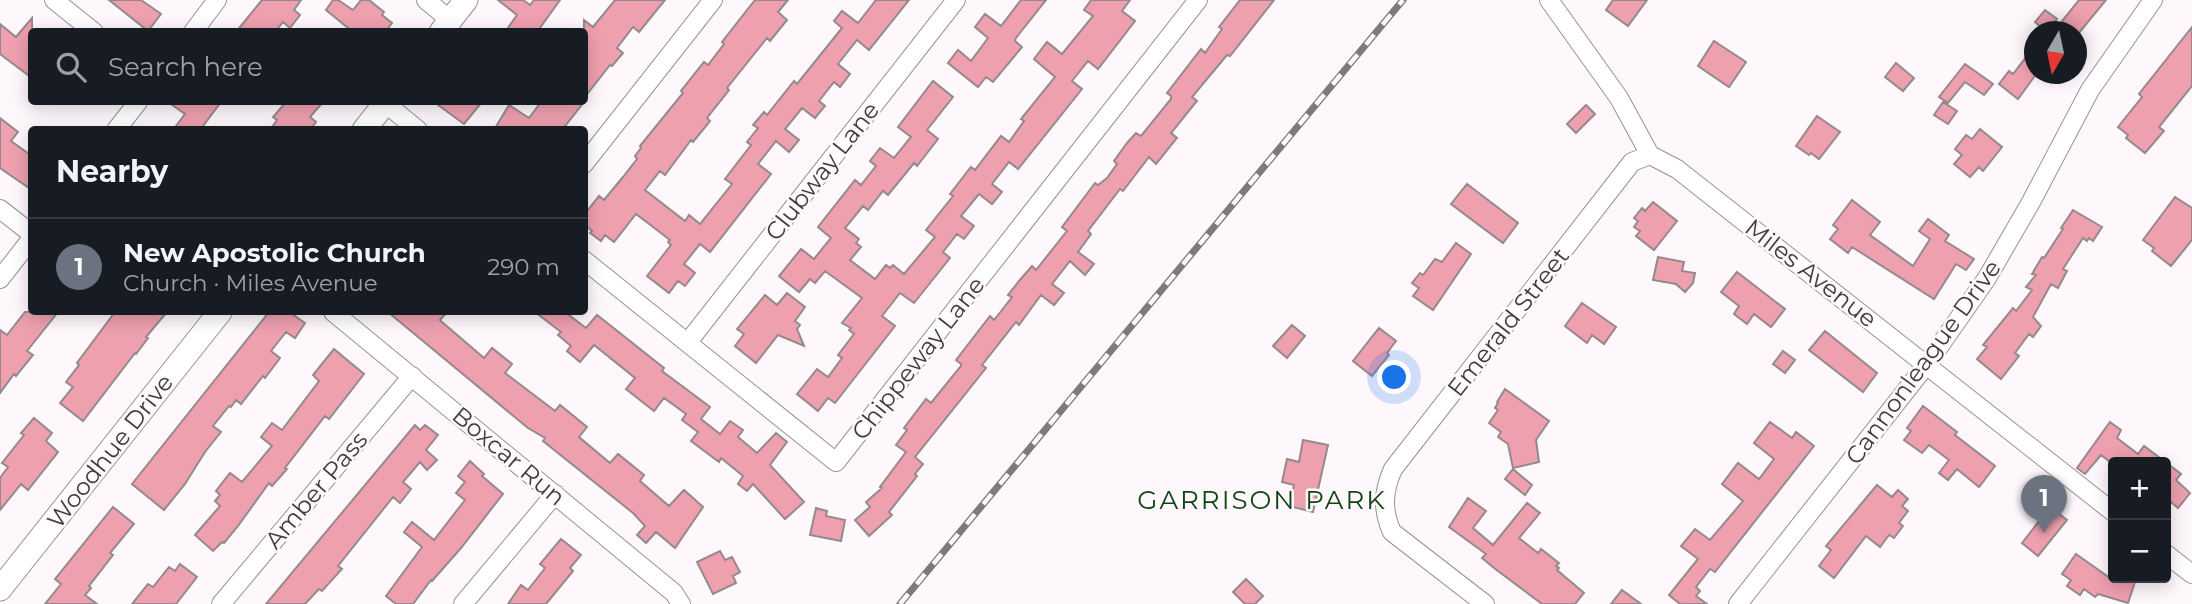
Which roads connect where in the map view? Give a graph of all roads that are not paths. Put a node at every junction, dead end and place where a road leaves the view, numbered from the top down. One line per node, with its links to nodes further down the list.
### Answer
1 (54, 0): 11 (street)
2 (218, 0): 12 (street)
3 (426, 0): 10 (street)
4 (466, 0): 10 (street)
5 (713, 0): 20 (street)
6 (956, 0): 28 (street, Clubway Lane)
7 (1198, 0): 28 (street, Chippeway Lane)
8 (1549, 0): 19 (street)
9 (2153, 0): 29 (street, Cannonleague Drive)
10 (446, 26)
11 (89, 28)
12 (196, 28)
13 (136, 105): 16 (street)
14 (384, 105): 17 (street)
15 (389, 105): 18 (street)
16 (119, 126)
17 (367, 126)
18 (413, 126)
19 (1650, 155): 29 (street, Miles Avenue); 39 (street, Emerald Street)
20 (588, 159)
21 (0, 209): 22 (street)
22 (28, 233)
23 (28, 241): 25 (street)
24 (588, 263): 28 (street, Chippeway Lane)
25 (0, 279)
26 (218, 315): 35 (street, Woodhue Drive)
27 (337, 315): 30 (street, Boxcar Run)
28 (688, 342)
29 (1927, 364): 32 (street, Miles Avenue); 40 (street, Cannonleague Drive)
30 (412, 376): 31 (street, Boxcar Run); 36 (street, Amber Pass)
31 (555, 494): 37 (street); 38 (street, Boxcar Run)
32 (2108, 508)
33 (2171, 558): 34 (street)
34 (2192, 574)
35 (0, 589)
36 (221, 604)
37 (463, 604)
38 (681, 604)
39 (1485, 604)
40 (1738, 604)

